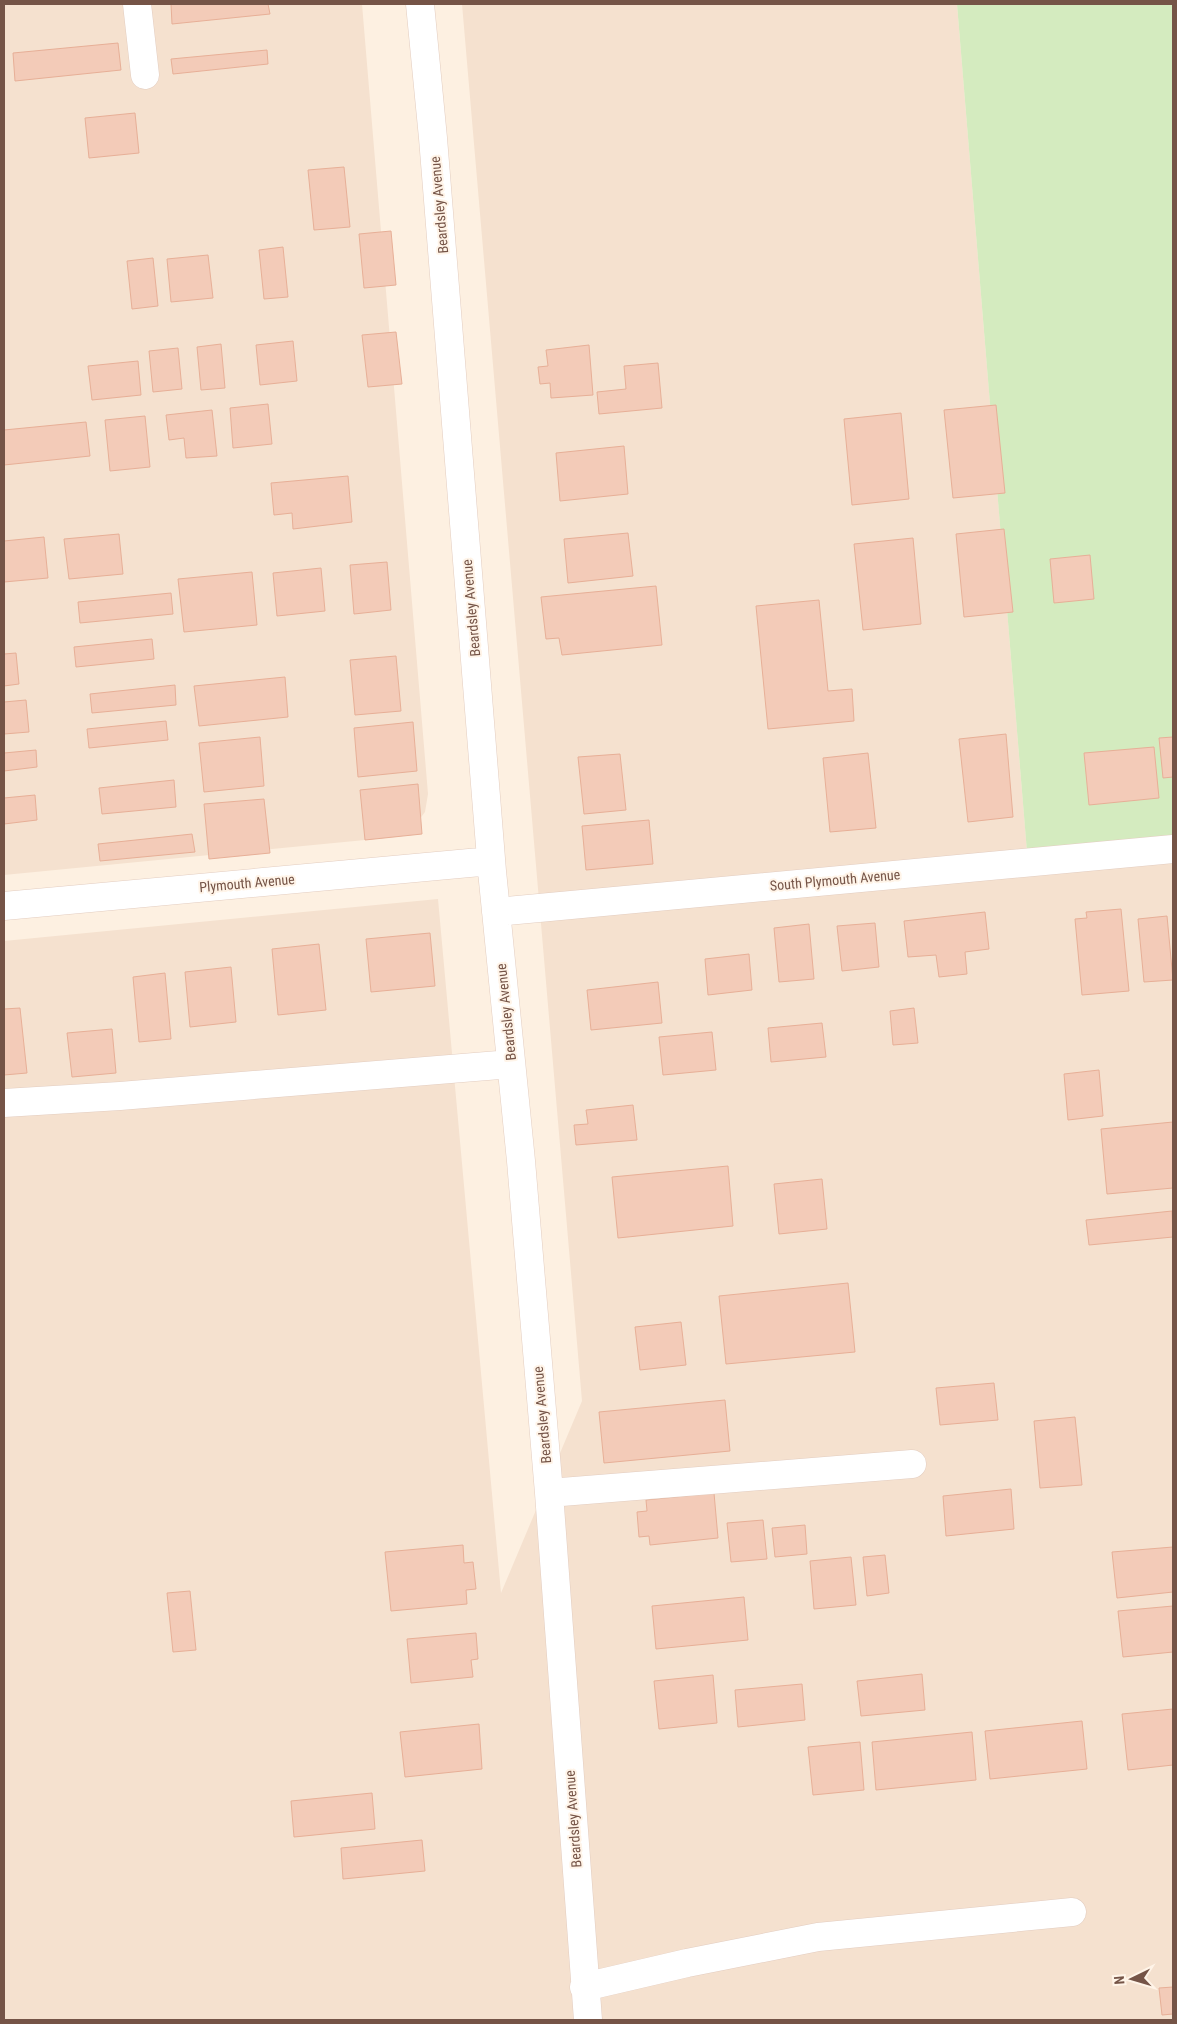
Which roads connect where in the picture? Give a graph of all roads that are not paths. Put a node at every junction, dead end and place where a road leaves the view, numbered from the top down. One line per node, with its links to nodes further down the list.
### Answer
1 (137, 4): 3 (street)
2 (420, 4): 5 (street, Beardsley Avenue)
3 (144, 75)
4 (1173, 849): 7 (street, South Plymouth Avenue)
5 (491, 861): 6 (street, Plymouth Avenue); 7 (street, Beardsley Avenue)
6 (4, 906)
7 (496, 912): 8 (street, Beardsley Avenue)
8 (511, 1064): 9 (street); 11 (street, Beardsley Avenue)
9 (4, 1103)
10 (912, 1464): 11 (street)
11 (549, 1493): 13 (street, Beardsley Avenue)
12 (1072, 1912): 13 (street)
13 (584, 1987): 14 (street, Beardsley Avenue)
14 (588, 2020)

